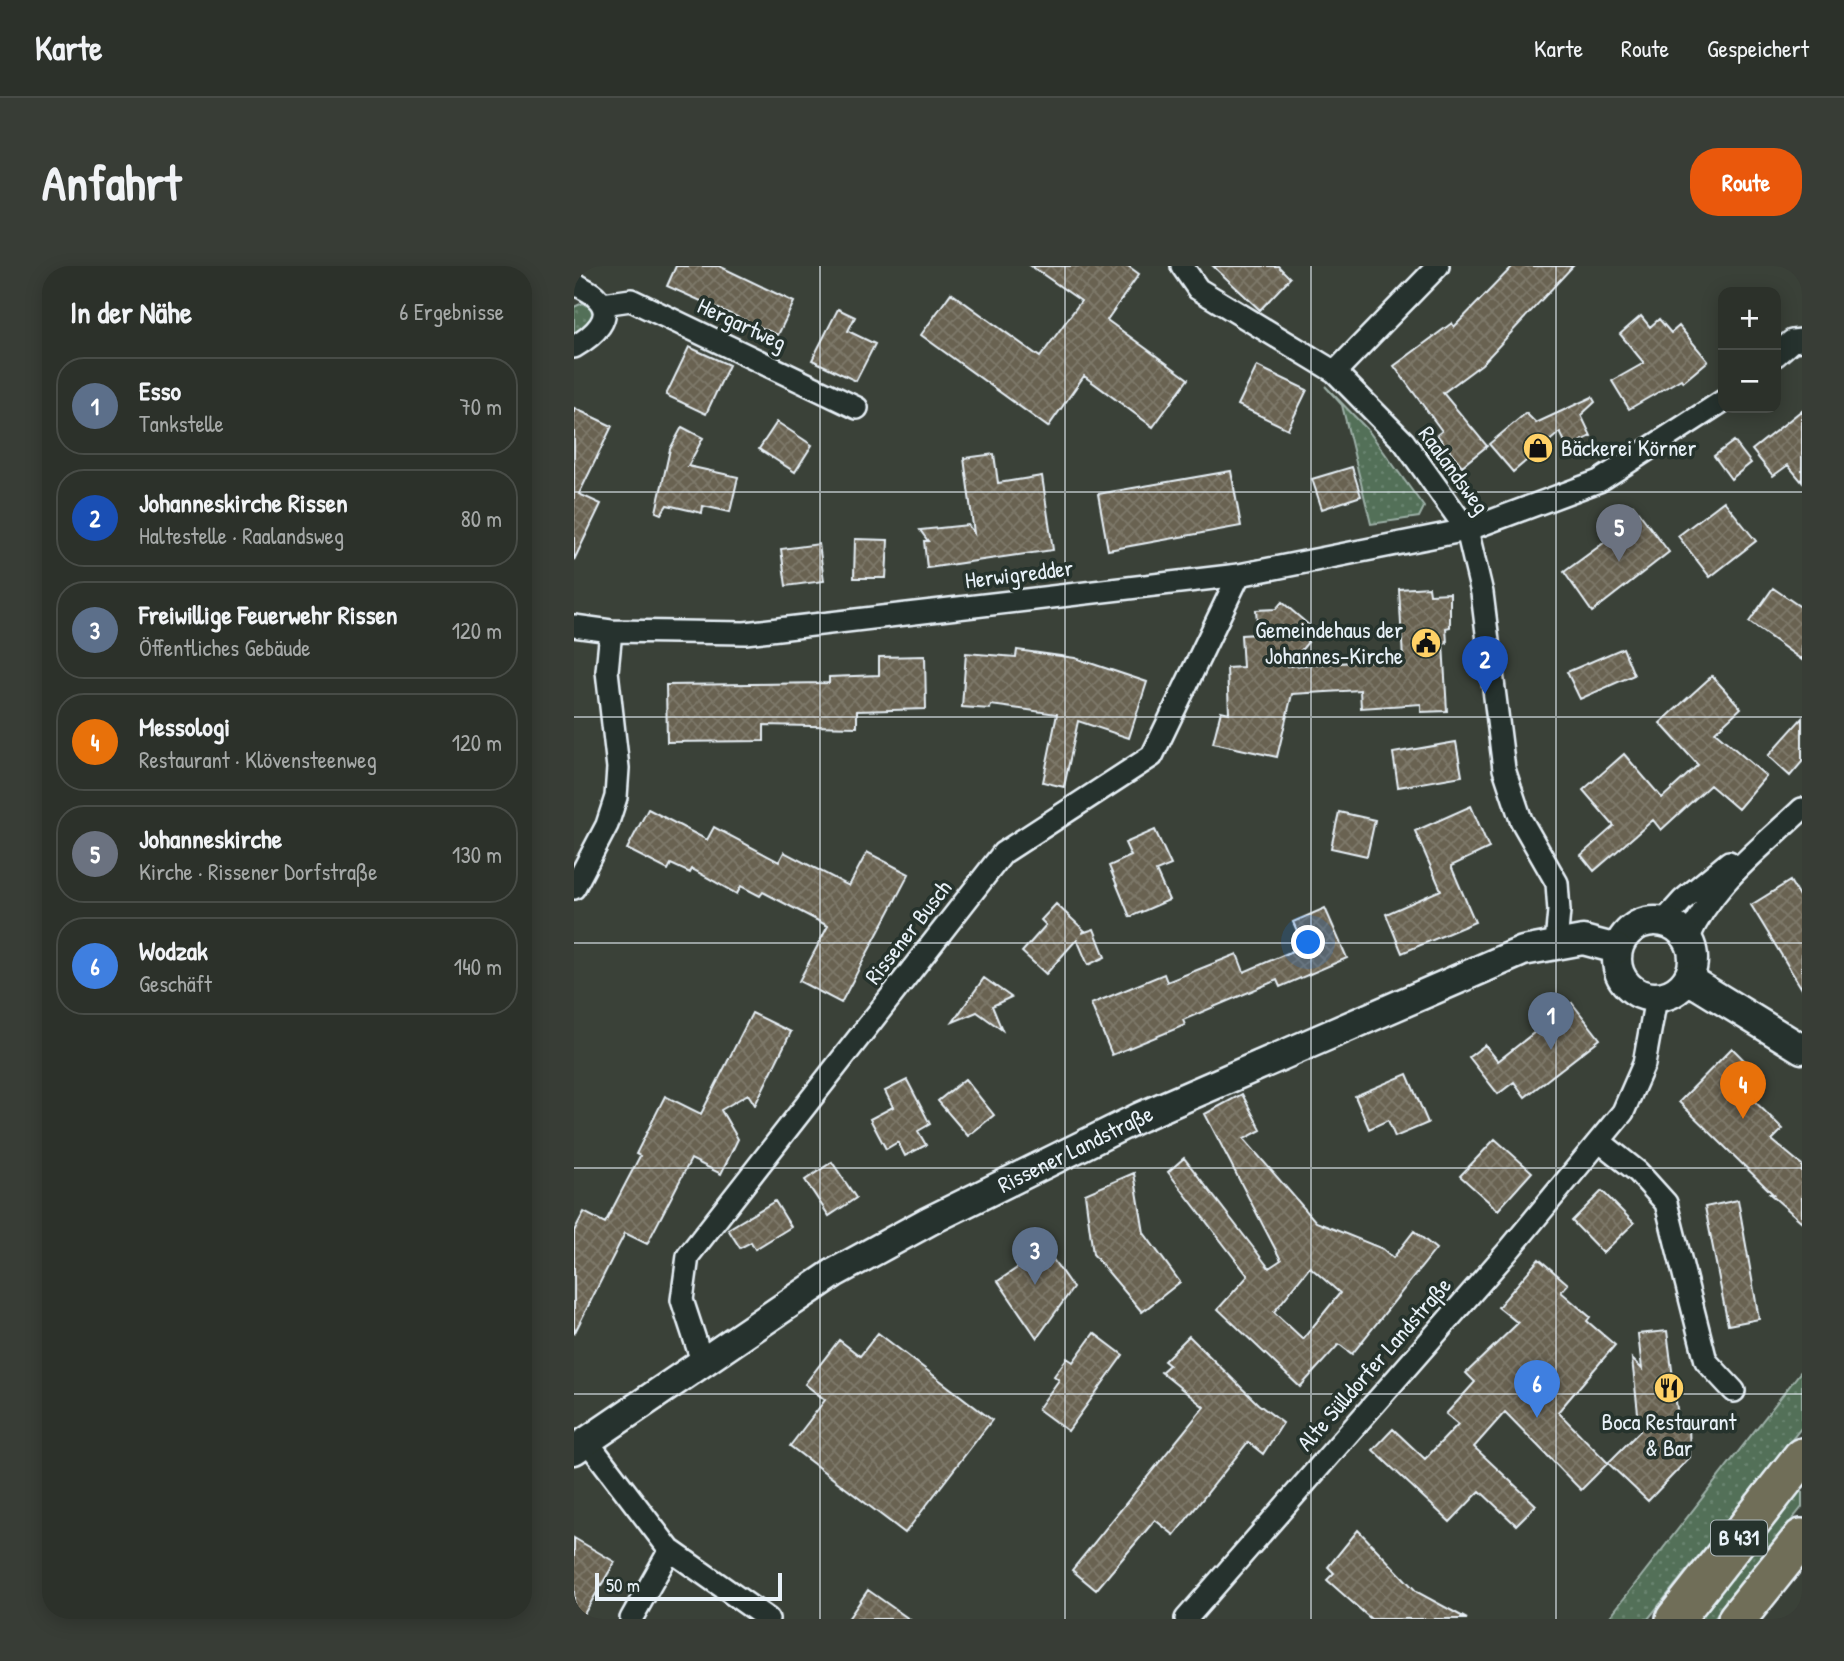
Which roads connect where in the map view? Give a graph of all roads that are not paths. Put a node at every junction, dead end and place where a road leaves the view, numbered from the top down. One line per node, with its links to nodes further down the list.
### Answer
1 (1182, 266): 8 (street, Raalandsweg)
2 (1438, 266): 8 (street)
3 (577, 289): 4 (street)
4 (603, 304): 6 (street); 10 (street, Hergartweg)
5 (1802, 340): 7 (street)
6 (574, 347)
7 (1781, 351)
8 (1335, 372): 11 (street, Raalandsweg)
9 (1718, 404): 11 (street, Herwigredder)
10 (857, 408)
11 (1467, 530): 12 (street, Herwigredder); 20 (street, Raalandsweg)
12 (1239, 575): 14 (street, Herwigredder); 26 (street, Rissener Busch)
13 (574, 626): 14 (street, Herwigredder)
14 (611, 631): 17 (street)
15 (1802, 809): 16 (street)
16 (1767, 839): 18 (street); 19 (street)
17 (574, 888)
18 (1664, 921): 19 (street); 21 (street)
19 (1688, 939): 22 (street)
20 (1556, 943): 21 (street, Rissener Landstraße); 26 (street, Rissener Landstraße)
21 (1617, 949): 23 (street)
22 (1688, 979): 23 (street); 24 (street)
23 (1656, 998): 25 (street, Alte Sülldorfer Landstraße)
24 (1802, 1049)
25 (1599, 1141): 27 (street); 34 (street, Alte Sülldorfer Landstraße)
26 (702, 1361): 28 (street, Rissener Landstraße)
27 (1734, 1391)
28 (580, 1446): 31 (street)
29 (1802, 1457): 35 (highway, B 431)
30 (1802, 1538): 36 (highway, B 431)
31 (670, 1550): 32 (street); 33 (street)
32 (631, 1619)
33 (768, 1619)
34 (1186, 1619)
35 (1675, 1619)
36 (1737, 1619)

